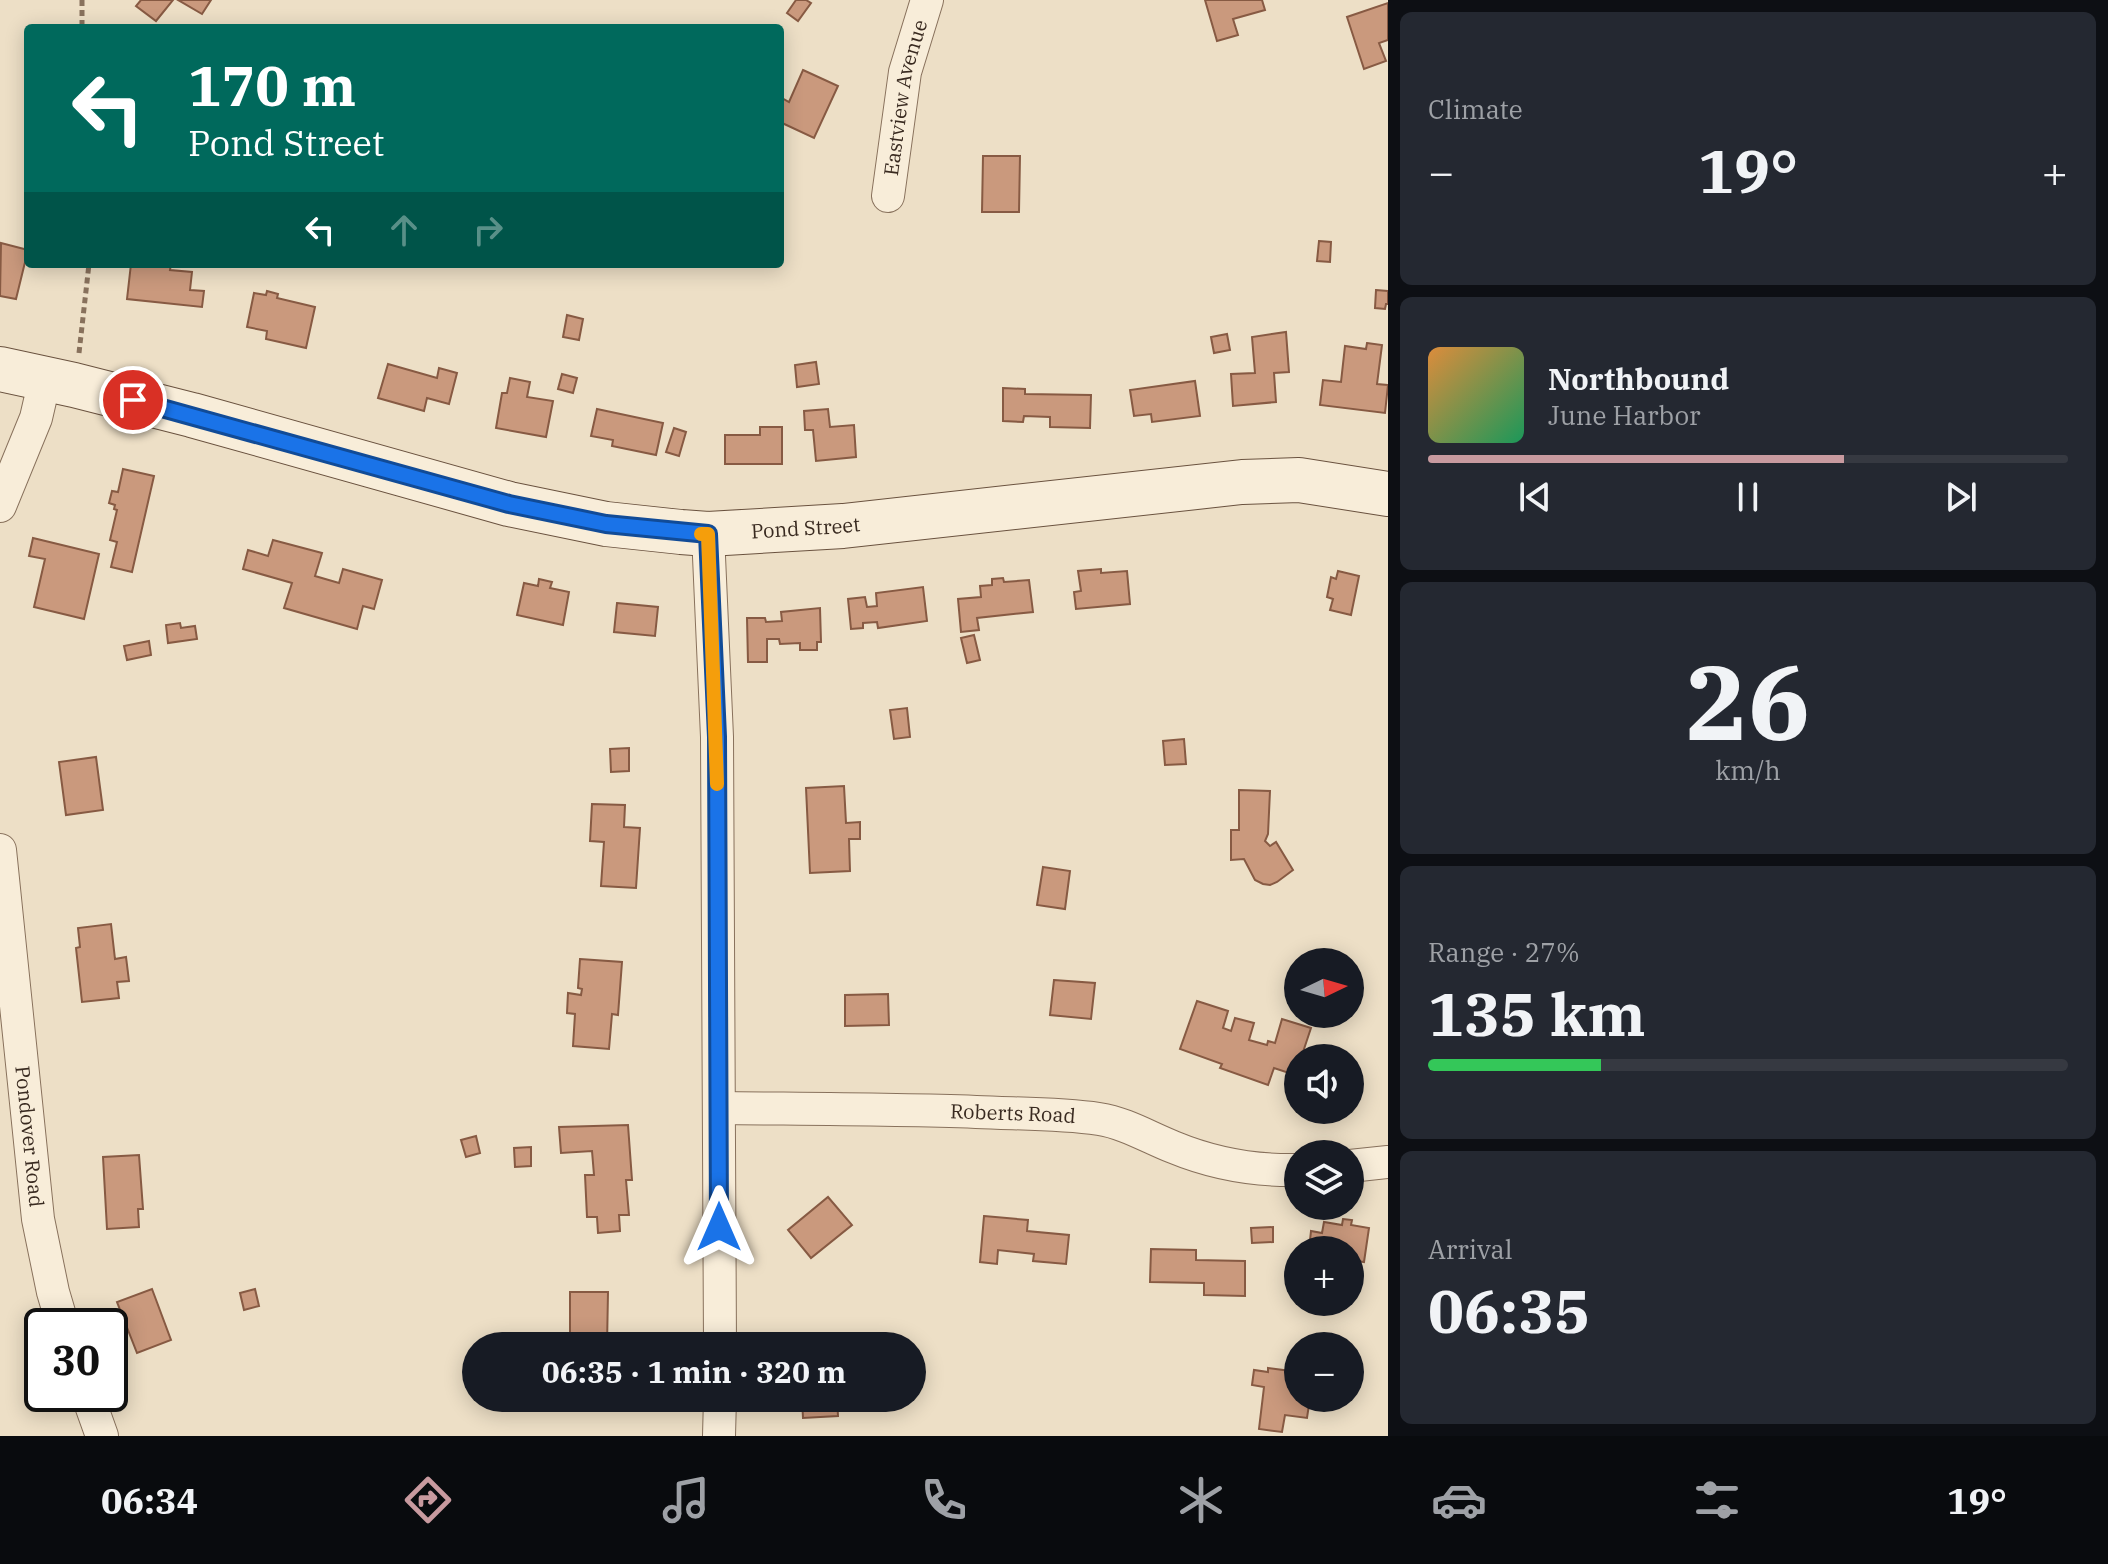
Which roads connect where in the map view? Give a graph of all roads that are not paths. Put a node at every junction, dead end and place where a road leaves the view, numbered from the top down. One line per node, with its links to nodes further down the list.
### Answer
1 (927, 0): 2 (street, Eastview Avenue)
2 (888, 196)
3 (0, 369): 4 (street, Pond Street)
4 (60, 382): 6 (street); 7 (street, Pond Street)
5 (1388, 494): 7 (street, Pond Street)
6 (0, 506)
7 (708, 534): 9 (street)
8 (0, 850): 13 (street, Pondover Road)
9 (719, 1108): 12 (street, Roberts Road); 14 (street)
10 (1388, 1162): 11 (street)
11 (1364, 1165)
12 (1284, 1170)
13 (58, 1308)
14 (720, 1332)
15 (93, 1412): 17 (street)
16 (720, 1412): 18 (street)
17 (102, 1436)
18 (719, 1436)

